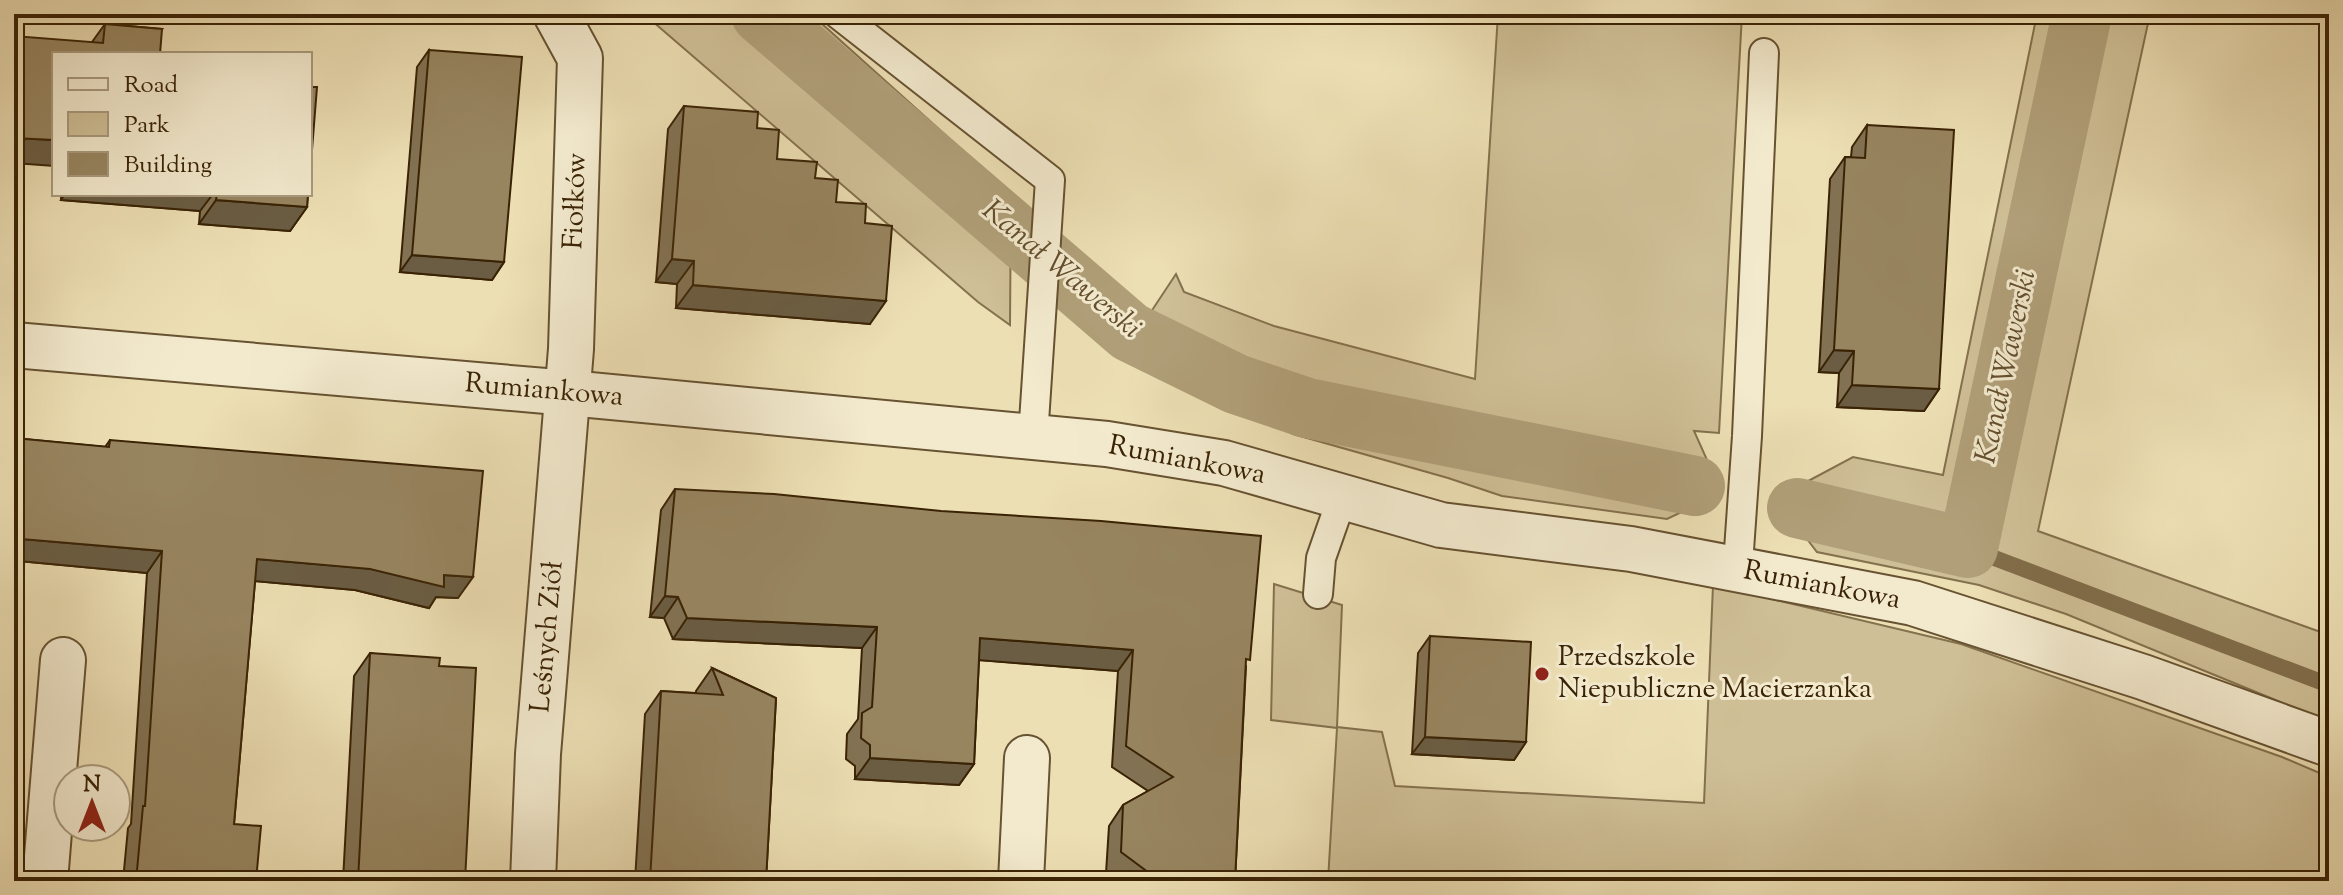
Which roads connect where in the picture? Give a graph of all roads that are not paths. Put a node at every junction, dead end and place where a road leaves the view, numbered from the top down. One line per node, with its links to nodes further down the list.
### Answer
1 (556, 14): 5 (street, Fiołków)
2 (838, 14): 6 (lane)
3 (1764, 53): 8 (lane)
4 (14, 345): 5 (street, Rumiankowa)
5 (569, 393): 6 (street, Rumiankowa); 14 (street, Leśnych Ziół)
6 (1033, 437): 7 (street, Rumiankowa)
7 (1342, 498): 8 (street, Rumiankowa); 9 (lane)
8 (1740, 570): 11 (street, Rumiankowa)
9 (1318, 594)
10 (63, 660): 13 (street)
11 (2329, 744)
12 (1027, 758): 15 (street)
13 (45, 881)
14 (533, 881)
15 (1021, 881)

